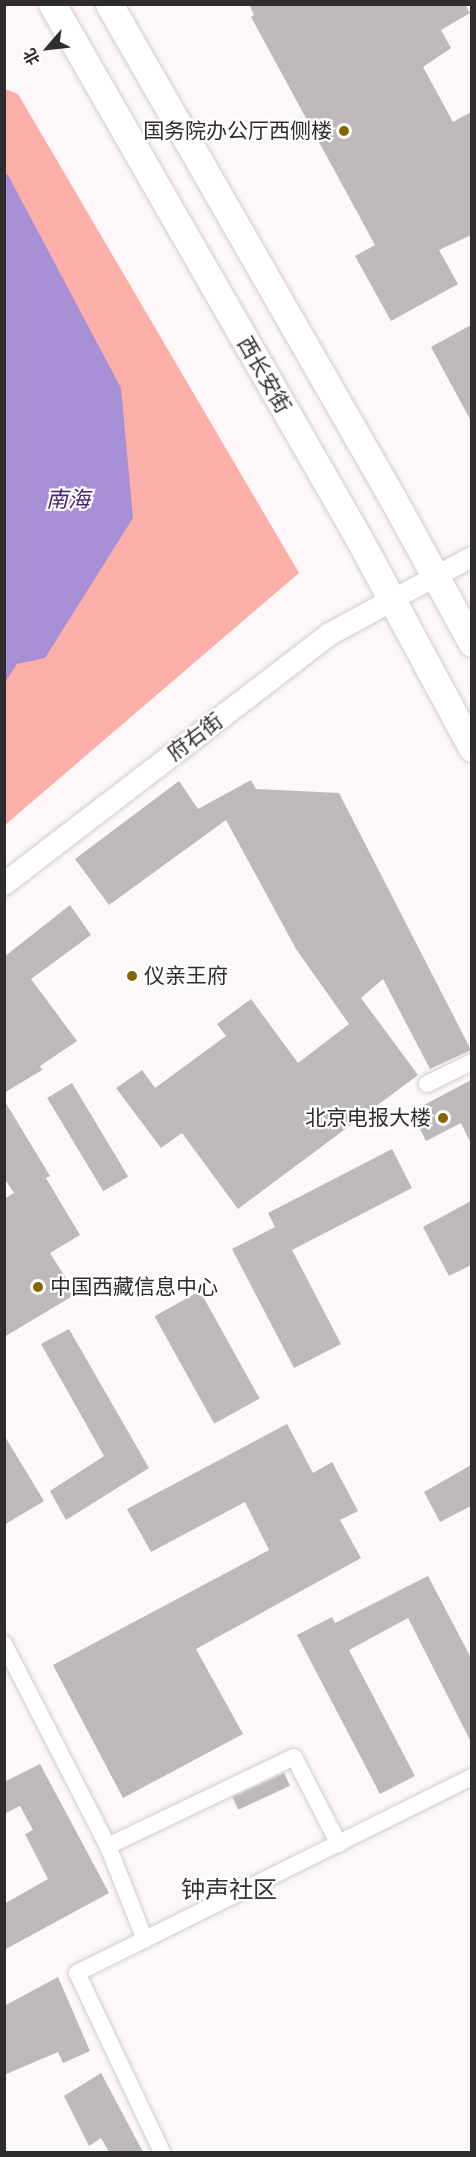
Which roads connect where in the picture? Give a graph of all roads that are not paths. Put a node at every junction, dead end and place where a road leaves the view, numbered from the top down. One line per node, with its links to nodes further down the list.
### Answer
1 (52, 4): 5 (highway, 西长安街)
2 (109, 4): 4 (highway)
3 (471, 557): 4 (street)
4 (435, 576): 5 (street); 6 (highway)
5 (392, 600): 7 (highway, 西长安街); 8 (main road, 府右街)
6 (471, 643)
7 (471, 748)
8 (4, 884)
9 (471, 1062): 10 (street)
10 (427, 1084)
11 (4, 1644): 14 (street)
12 (471, 1777): 13 (street)
13 (339, 1844): 14 (street); 15 (street)
14 (108, 1846): 15 (street)
15 (144, 1940): 16 (street)
16 (162, 2152)

